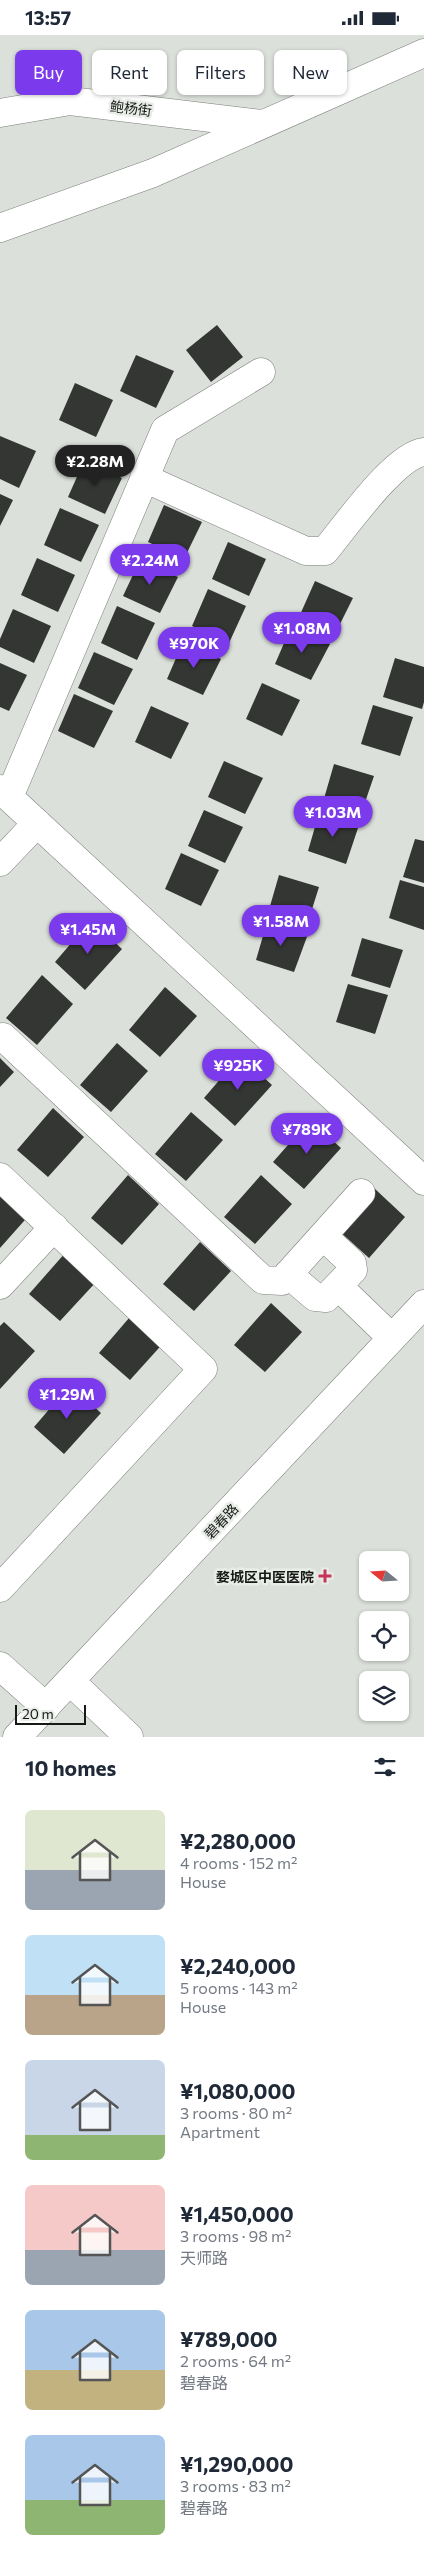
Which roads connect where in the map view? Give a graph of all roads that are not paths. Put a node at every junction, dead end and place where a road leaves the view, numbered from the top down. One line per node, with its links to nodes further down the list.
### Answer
1 (424, 53): 3 (street)
2 (0, 113): 3 (street, 鲍杨街)
3 (263, 124): 4 (street)
4 (0, 228)
5 (261, 372): 7 (street)
6 (424, 452): 7 (street)
7 (144, 478): 8 (street)
8 (5, 793): 9 (street)
9 (37, 823): 10 (street); 13 (street)
10 (0, 862)
11 (3, 1037): 17 (street)
12 (0, 1177): 15 (street)
13 (424, 1181)
14 (361, 1193): 16 (street)
15 (54, 1227): 18 (street); 22 (street)
16 (323, 1235): 17 (street); 19 (street)
17 (288, 1274): 19 (street)
18 (0, 1285)
19 (338, 1286): 21 (street)
20 (424, 1304): 21 (street, 碧春路)
21 (392, 1338): 24 (street, 碧春路)
22 (0, 1588)
23 (0, 1666): 25 (street)
24 (70, 1681): 25 (street, 碧春路); 27 (street)
25 (46, 1707): 26 (street, 碧春路)
26 (17, 1737)
27 (129, 1737)

